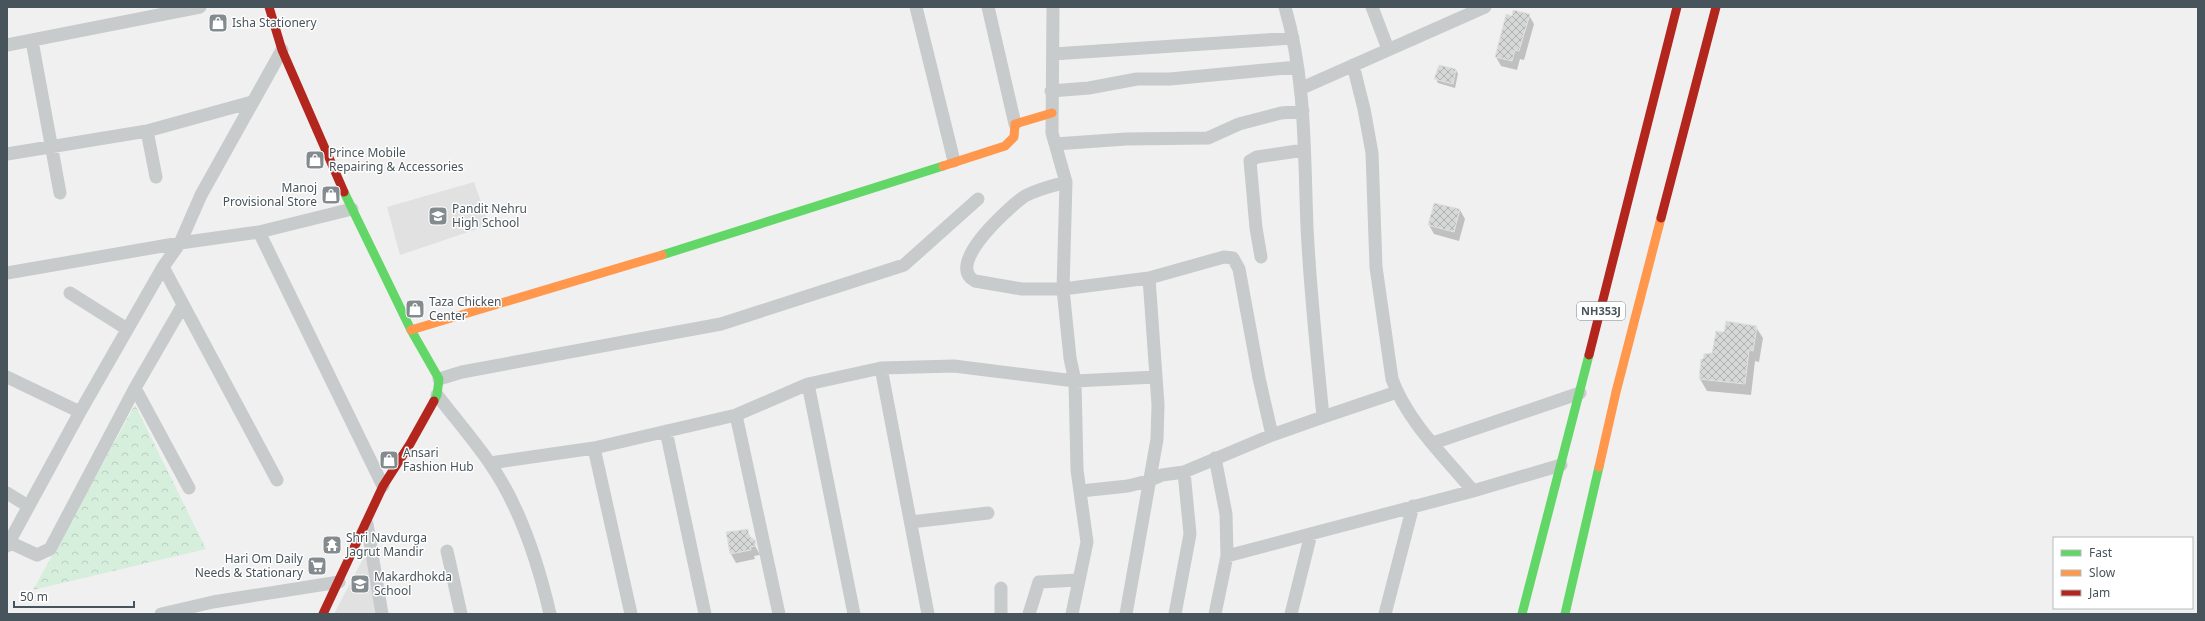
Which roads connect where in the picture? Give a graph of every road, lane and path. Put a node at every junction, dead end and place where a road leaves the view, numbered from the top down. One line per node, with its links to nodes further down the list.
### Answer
1 (200, 7): 11 (street)
2 (269, 7): 15 (main road)
3 (916, 7): 31 (street)
4 (988, 7): 25 (street)
5 (1053, 7): 17 (street)
6 (1372, 7): 16 (street)
7 (1485, 7): 16 (street)
8 (1677, 7): 56 (main road, NH353J)
9 (1716, 7): 107 (main road, NH353J)
10 (1288, 8): 12 (street)
11 (164, 11): 13 (street)
12 (1293, 38): 17 (street); 19 (street)
13 (32, 41): 14 (street); 28 (street)
14 (7, 45)
15 (282, 50): 22 (street); 36 (main road)
16 (1388, 50): 18 (street)
17 (1052, 54): 21 (street)
18 (1353, 65): 20 (street); 55 (street)
19 (1297, 67): 20 (street); 21 (street)
20 (1302, 88): 23 (street)
21 (1052, 91): 24 (street)
22 (252, 102): 26 (street); 38 (street)
23 (1303, 111): 27 (street); 29 (street)
24 (1052, 113): 25 (main road); 27 (street)
25 (1015, 124): 31 (main road)
26 (147, 131): 28 (street); 32 (street)
27 (1055, 144): 33 (street)
28 (52, 148): 30 (street); 34 (street)
29 (1304, 150): 39 (street); 60 (street)
30 (7, 154)
31 (954, 162): 47 (main road)
32 (156, 177)
33 (1066, 182): 43 (street); 43 (street)
34 (60, 193)
35 (978, 199): 51 (street)
36 (352, 209): 37 (street); 47 (main road)
37 (259, 232): 38 (street); 71 (street)
38 (180, 243): 40 (street); 41 (street)
39 (1261, 257)
40 (163, 267): 45 (street); 46 (street)
41 (7, 273)
42 (1149, 278): 43 (street); 50 (street); 62 (street)
43 (1063, 289): 52 (street)
44 (70, 293): 46 (street)
45 (183, 305): 54 (street); 69 (street)
46 (127, 329): 58 (street)
47 (411, 330): 51 (main road)
48 (882, 368): 52 (street); 53 (street); 79 (street)
49 (7, 376): 58 (street)
50 (1156, 377): 52 (street); 70 (street)
51 (439, 379): 57 (main road)
52 (1075, 381): 73 (street)
53 (808, 384): 59 (street); 96 (street)
54 (135, 388): 72 (street); 82 (street)
55 (1396, 392): 60 (street); 63 (street)
56 (1580, 393): 63 (street); 67 (main road, NH353J)
57 (437, 395): 66 (street); 71 (main road)
58 (80, 412): 76 (street)
59 (736, 415): 61 (street); 95 (street)
60 (1323, 417): 62 (street)
61 (666, 431): 64 (street); 94 (street)
62 (1272, 435): 65 (street)
63 (1433, 442): 74 (street)
64 (594, 448): 66 (street); 93 (street)
65 (1215, 458): 68 (street); 84 (street)
66 (490, 463): 92 (street)
67 (1561, 465): 74 (street); 106 (main road, NH353J)
68 (1184, 472): 70 (street); 102 (street)
69 (277, 480)
70 (1148, 481): 73 (street); 101 (street)
71 (384, 486): 80 (main road)
72 (189, 488)
73 (1080, 491): 85 (street)
74 (1473, 491): 77 (street)
75 (7, 493): 76 (street)
76 (28, 506): 82 (street)
77 (1413, 506): 81 (street); 105 (street)
78 (988, 513): 79 (street)
79 (911, 522): 97 (street)
80 (367, 524): 86 (main road); 90 (street)
81 (1311, 534): 84 (street); 104 (street)
82 (8, 544)
83 (447, 551): 91 (street)
84 (1227, 556): 103 (street)
85 (1079, 580): 99 (street); 100 (street)
86 (339, 582): 88 (street); 89 (main road)
87 (1001, 588): 98 (street)
88 (161, 614)
89 (323, 614)
90 (382, 614)
91 (461, 614)
92 (550, 614)
93 (631, 614)
94 (705, 614)
95 (780, 614)
96 (854, 614)
97 (928, 614)
98 (1001, 614)
99 (1029, 614)
100 (1072, 614)
101 (1126, 614)
102 (1175, 614)
103 (1214, 614)
104 (1291, 614)
105 (1385, 614)
106 (1522, 614)
107 (1565, 614)

